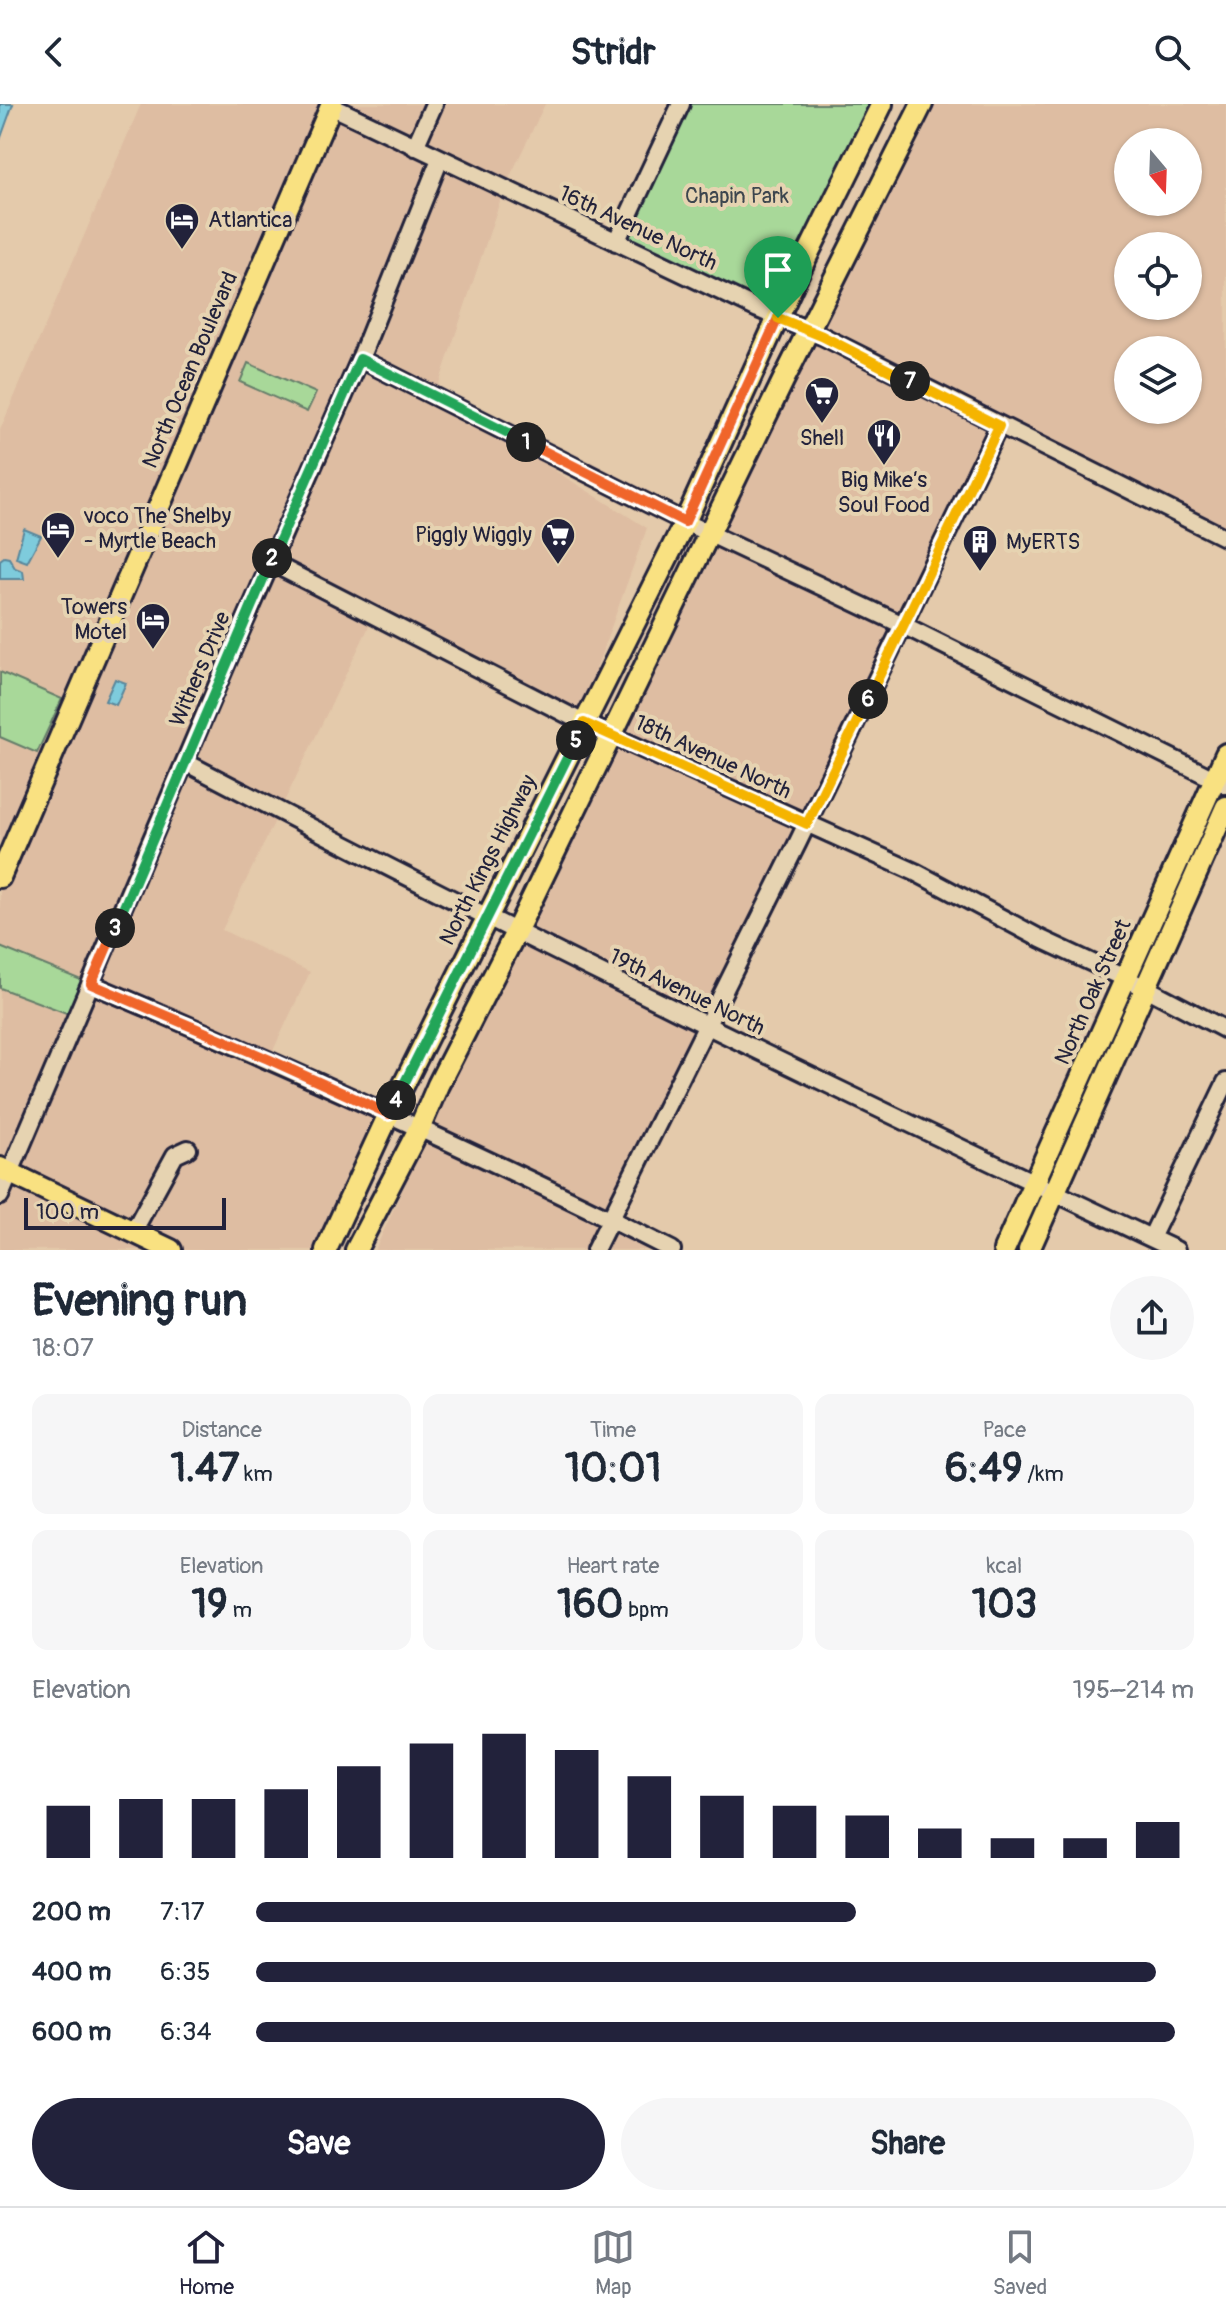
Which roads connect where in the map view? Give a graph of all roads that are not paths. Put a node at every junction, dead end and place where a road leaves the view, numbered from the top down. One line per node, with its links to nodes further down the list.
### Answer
1 (434, 104): 6 (street)
2 (681, 104): 8 (street)
3 (882, 104): 9 (main road, North Kings Highway)
4 (922, 104): 10 (main road)
5 (332, 105): 6 (street, 16th Avenue North); 25 (main road, North Ocean Boulevard)
6 (415, 147): 7 (street, 16th Avenue North)
7 (440, 159): 8 (street, 16th Avenue North); 11 (street, Withers Drive)
8 (616, 242): 9 (street, 16th Avenue North)
9 (778, 318): 10 (street, 16th Avenue North); 13 (main road, North Kings Highway)
10 (809, 330): 12 (street, 16th Avenue North); 14 (main road)
11 (360, 359): 13 (street); 16 (street, Withers Drive)
12 (999, 426): 15 (street, 16th Avenue North); 17 (street)
13 (685, 522): 14 (street); 18 (main road, North Kings Highway)
14 (709, 532): 17 (street); 19 (main road)
15 (1226, 538)
16 (270, 562): 18 (street, 18th Avenue North); 21 (street, Withers Drive)
17 (903, 625): 22 (street); 24 (street)
18 (584, 723): 19 (street, 18th Avenue North); 26 (main road, North Kings Highway)
19 (611, 734): 24 (street, 18th Avenue North); 27 (main road)
20 (1226, 754): 22 (main road, North Oak Street)
21 (185, 762): 26 (street, 19th Avenue North); 29 (street, Withers Drive)
22 (1220, 782): 28 (main road, North Oak Street)
23 (1226, 807): 30 (main road)
24 (807, 824): 28 (street, 18th Avenue North); 31 (street)
25 (0, 877)
26 (486, 918): 27 (street, 19th Avenue North); 34 (main road, North Kings Highway)
27 (516, 932): 31 (street, 19th Avenue North); 35 (main road)
28 (1126, 979): 30 (street, 18th Avenue North); 38 (main road, North Oak Street)
29 (91, 984): 34 (street); 37 (street, Withers Drive)
30 (1146, 988): 32 (street, 18th Avenue North); 39 (main road)
31 (707, 1027): 38 (street, 19th Avenue North); 41 (street)
32 (1226, 1030)
33 (1226, 1082): 43 (street)
34 (389, 1114): 35 (street); 45 (main road, North Kings Highway)
35 (420, 1127): 41 (street); 46 (main road)
36 (188, 1149): 42 (street)
37 (5, 1170): 40 (street, Withers Drive); 42 (main road)
38 (1035, 1183): 39 (street, 19th Avenue North); 49 (main road, North Oak Street)
39 (1055, 1192): 43 (street, 19th Avenue North); 50 (main road)
40 (0, 1196)
41 (610, 1218): 47 (street); 48 (street)
42 (133, 1232): 44 (main road)
43 (1151, 1238): 51 (street, 19th Avenue North)
44 (171, 1250)
45 (326, 1250)
46 (356, 1250)
47 (595, 1250)
48 (672, 1250)
49 (1004, 1250)
50 (1029, 1250)
51 (1176, 1250)

